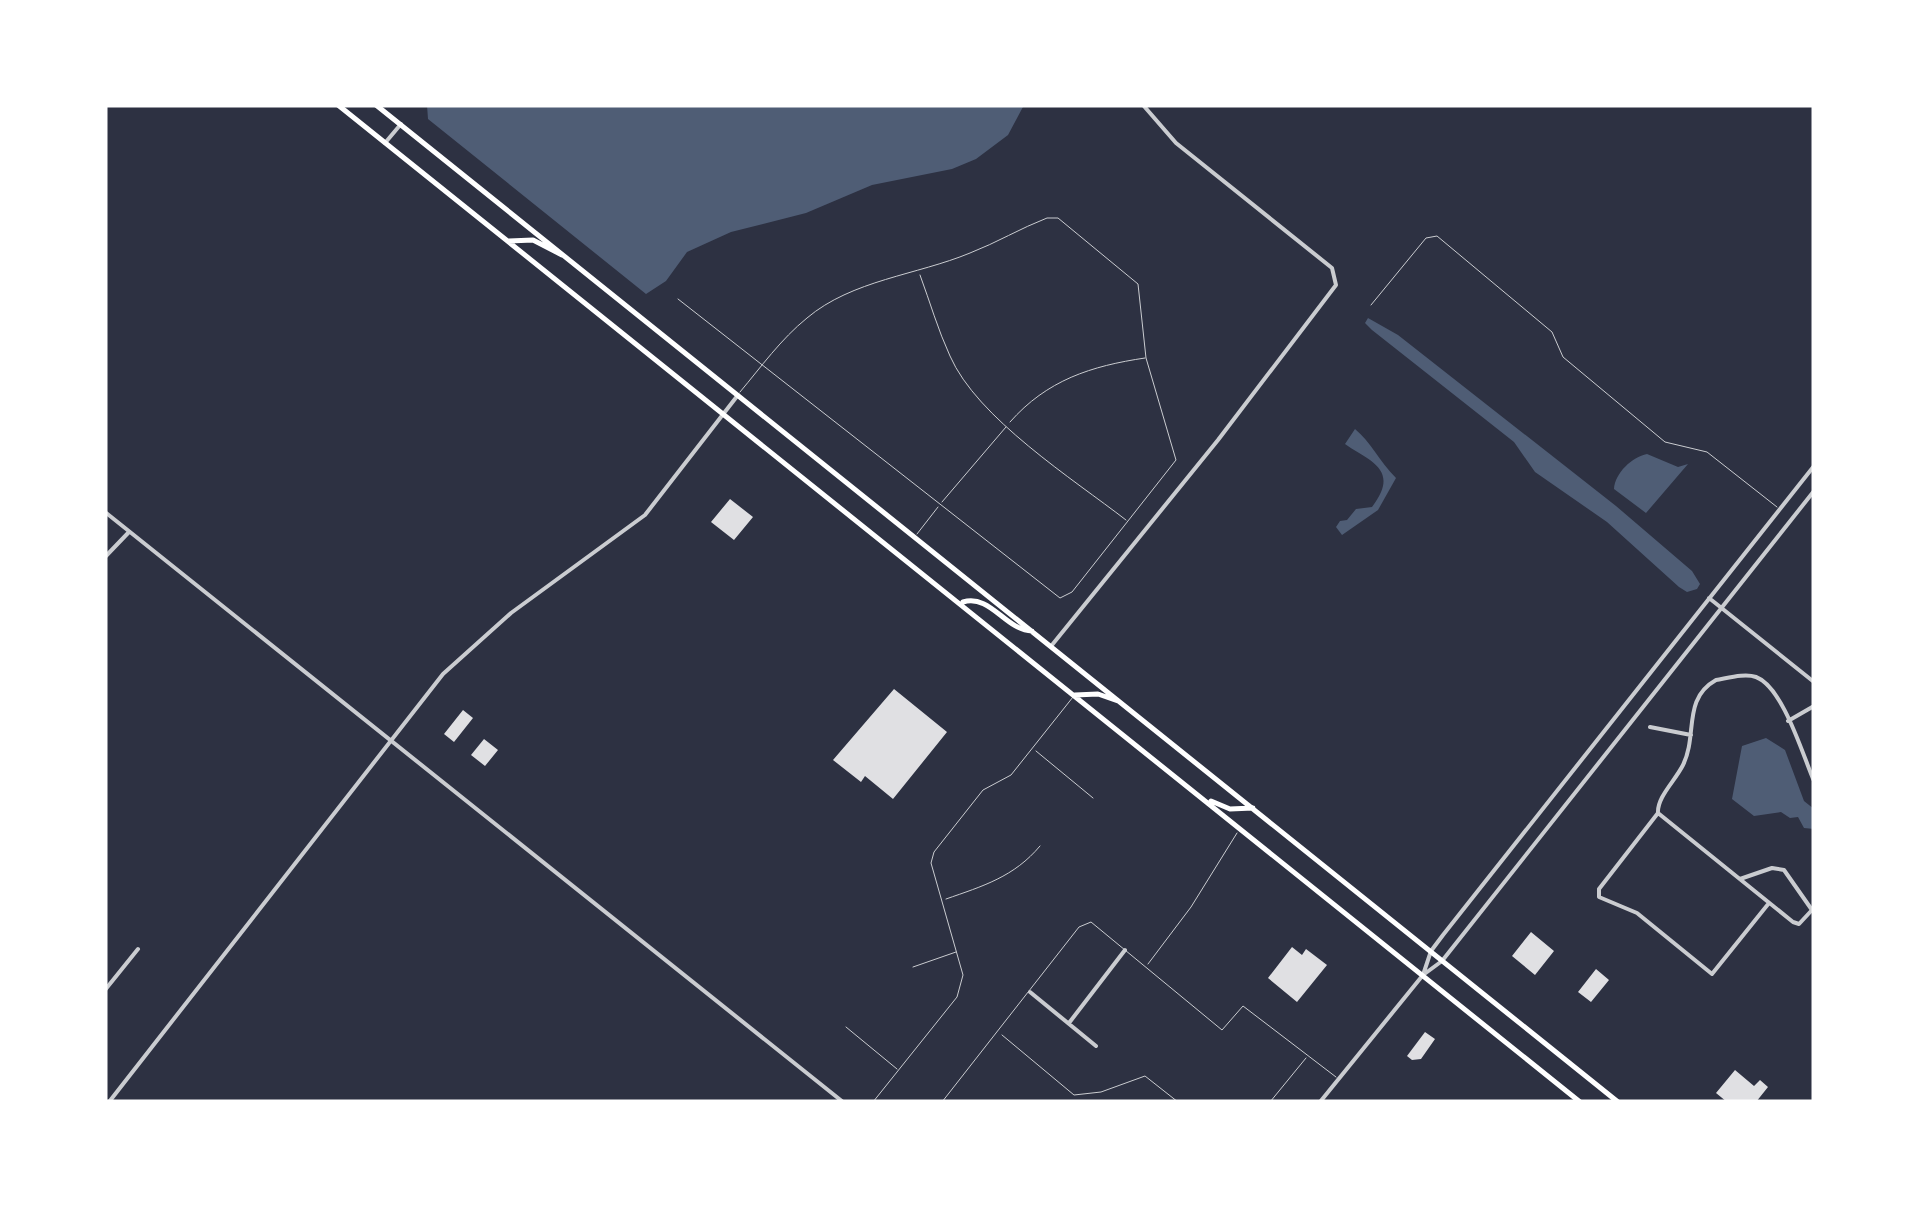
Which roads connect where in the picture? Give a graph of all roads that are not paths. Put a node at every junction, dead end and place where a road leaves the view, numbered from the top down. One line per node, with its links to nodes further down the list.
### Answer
1 (338, 105): 5 (main road)
2 (376, 105): 4 (main road)
3 (1143, 105): 31 (street)
4 (401, 124): 5 (street); 7 (main road)
5 (385, 143): 6 (main road)
6 (509, 241): 7 (main road); 14 (main road)
7 (573, 262): 13 (main road)
8 (918, 272): 11 (lane); 12 (lane); 15 (lane)
9 (678, 300): 12 (lane)
10 (1372, 305): 19 (lane)
11 (1146, 358): 15 (lane); 21 (lane)
12 (764, 364): 13 (lane); 18 (lane)
13 (738, 395): 14 (street); 23 (main road)
14 (724, 414): 26 (main road); 39 (street)
15 (1007, 425): 18 (lane); 21 (lane)
16 (1814, 466): 19 (street)
17 (1814, 491): 27 (street)
18 (940, 505): 21 (lane); 23 (lane)
19 (1780, 509): 25 (street)
20 (105, 512): 22 (street)
21 (1129, 522)
22 (128, 532): 24 (street); 39 (street)
23 (915, 536): 30 (main road)
24 (105, 557)
25 (1709, 598): 27 (street); 28 (street)
26 (962, 602): 30 (main road); 33 (main road)
27 (1721, 608): 29 (street); 32 (street)
28 (1697, 612): 29 (street); 54 (street)
29 (1709, 623): 55 (street)
30 (1034, 631): 31 (main road)
31 (1052, 645): 34 (main road)
32 (1814, 682)
33 (1075, 695): 34 (main road); 40 (lane); 43 (main road)
34 (1125, 704): 44 (main road)
35 (1814, 706): 36 (street)
36 (1788, 721): 38 (street); 41 (street)
37 (1650, 728): 38 (street)
38 (1691, 735): 45 (street)
39 (392, 740): 69 (street); 70 (street)
40 (1033, 749): 42 (lane); 49 (lane)
41 (1814, 781)
42 (1093, 798)
43 (1204, 798): 44 (main road); 46 (main road)
44 (1254, 808): 54 (main road)
45 (1658, 814): 48 (street); 50 (street)
46 (1240, 827): 56 (lane); 58 (main road)
47 (1040, 846): 49 (lane)
48 (1740, 879): 50 (street); 50 (street)
49 (943, 900): 53 (lane)
50 (1769, 902)
51 (138, 949): 59 (street)
52 (1125, 950): 56 (lane); 60 (lane); 61 (street)
53 (959, 951): 57 (lane); 66 (lane)
54 (1431, 951): 55 (main road); 58 (street)
55 (1442, 961): 58 (street); 78 (main road)
56 (1146, 966): 65 (lane)
57 (913, 968)
58 (1422, 975): 67 (street); 77 (main road)
59 (105, 990)
60 (1030, 992): 61 (street); 63 (lane)
61 (1069, 1024): 64 (street)
62 (846, 1026): 66 (lane)
63 (1000, 1033): 68 (lane); 72 (lane)
64 (1096, 1046)
65 (1306, 1057): 67 (lane); 75 (lane)
66 (900, 1070): 71 (lane)
67 (1338, 1079): 76 (street)
68 (1074, 1095): 73 (lane); 74 (lane)
69 (109, 1102)
70 (842, 1102)
71 (874, 1102)
72 (942, 1102)
73 (1070, 1102)
74 (1178, 1102)
75 (1270, 1102)
76 (1320, 1102)
77 (1580, 1102)
78 (1618, 1102)

